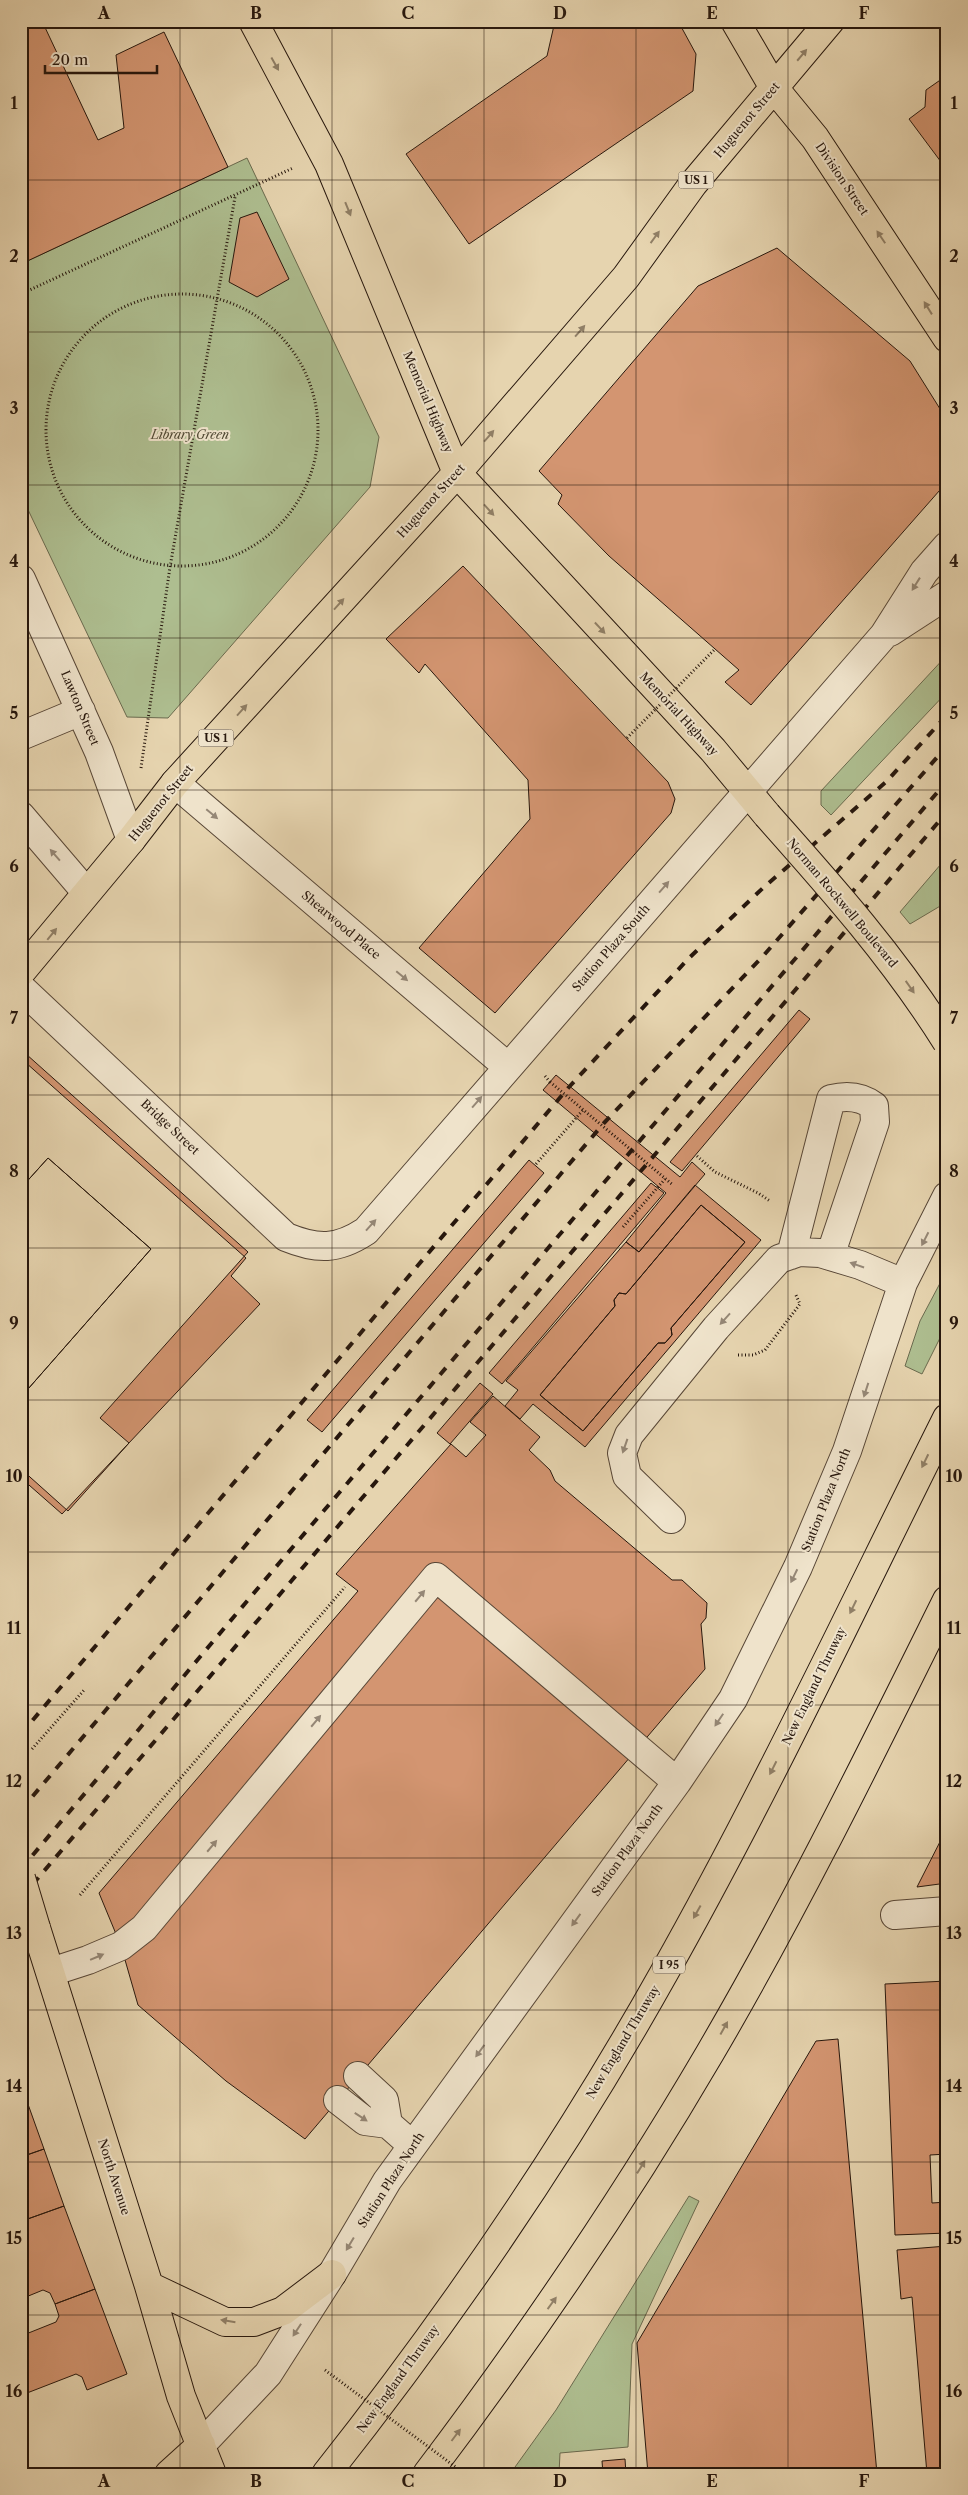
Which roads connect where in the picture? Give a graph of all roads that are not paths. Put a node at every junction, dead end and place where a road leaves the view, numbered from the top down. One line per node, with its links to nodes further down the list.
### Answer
1 (253, 21): 6 (main road, Memorial Highway, one-way to 6)
2 (735, 21): 4 (main road, Division Street)
3 (830, 21): 4 (main road, Huguenot Street / US 1, one-way to 3)
4 (774, 88): 5 (main road, Division Street, one-way to 4); 6 (main road, Huguenot Street / US 1, one-way to 4)
5 (947, 338)
6 (457, 473): 13 (main road, Huguenot Street / US 1, one-way to 6); 14 (main road, Memorial Highway, one-way to 14)
7 (947, 546): 10 (street, Station Plaza South, one-way to 10)
8 (21, 579): 11 (street, Lawton Street)
9 (947, 595): 10 (street, Station Plaza South)
10 (884, 635): 14 (street, Station Plaza South)
11 (81, 710): 12 (street); 17 (street, Lawton Street)
12 (21, 736)
13 (174, 783): 17 (main road, Huguenot Street / US 1); 22 (street, Shearwood Place, one-way to 22)
14 (747, 792): 15 (main road, Memorial Highway); 22 (street, Station Plaza South, one-way to 14)
15 (767, 815): 21 (main road, Norman Rockwell Boulevard, one-way to 21, bridge)
16 (21, 816): 18 (street, one-way to 16)
17 (131, 840): 18 (main road, Huguenot Street / US 1)
18 (86, 892): 19 (main road, Huguenot Street / US 1, one-way to 18)
19 (21, 972)
20 (21, 988): 24 (street, Bridge Street)
21 (947, 1042)
22 (508, 1066): 24 (street, Station Plaza South, one-way to 22)
23 (947, 1196): 27 (street, Station Plaza North, one-way to 27)
24 (329, 1247)
25 (791, 1255): 26 (street); 26 (street); 29 (street, one-way to 29)
26 (830, 1256): 27 (street, one-way to 26)
27 (902, 1283): 31 (street, Station Plaza North, one-way to 31)
28 (947, 1418): 45 (main road, New England Thruway / I 95, one-way to 45)
29 (671, 1519)
30 (947, 1600): 46 (main road, one-way to 30)
31 (677, 1782): 35 (street, one-way to 31); 39 (street, Station Plaza North, one-way to 39)
32 (21, 1878): 35 (main road, North Avenue, bridge)
33 (947, 1911): 34 (street)
34 (895, 1915)
35 (51, 1972): 41 (main road, North Avenue)
36 (358, 2076): 38 (street)
37 (338, 2100): 38 (street, one-way to 38)
38 (388, 2124): 39 (street)
39 (412, 2145): 40 (street, Station Plaza North, one-way to 40)
40 (332, 2274): 41 (main road, one-way to 41); 42 (street, Station Plaza North, one-way to 42)
41 (149, 2286): 42 (main road, North Avenue)
42 (201, 2445): 43 (main road); 44 (main road, North Avenue)
43 (169, 2474)
44 (212, 2474)
45 (326, 2474)
46 (427, 2474)

